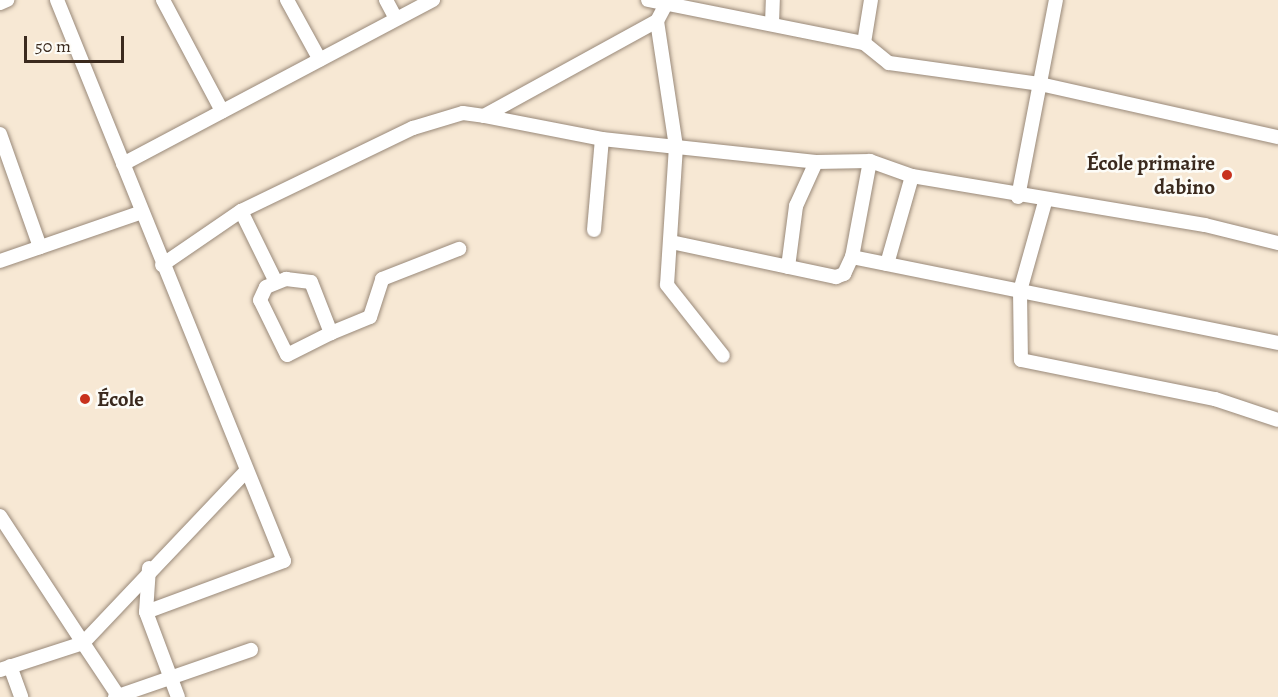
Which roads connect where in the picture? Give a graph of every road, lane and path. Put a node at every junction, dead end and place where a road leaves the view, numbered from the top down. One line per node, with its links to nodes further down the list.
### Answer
1 (8, 0): 12 (street)
2 (57, 0): 27 (street)
3 (163, 0): 19 (street)
4 (287, 0): 17 (street)
5 (386, 0): 13 (street)
6 (433, 0): 13 (street)
7 (648, 0): 11 (street)
8 (773, 0): 15 (street)
9 (871, 0): 16 (street)
10 (1056, 0): 18 (street)
11 (667, 2): 14 (street); 15 (street)
12 (0, 3)
13 (395, 17): 17 (street)
14 (657, 21): 20 (street); 24 (street)
15 (772, 24): 16 (street)
16 (864, 43): 18 (street)
17 (320, 60): 19 (street)
18 (1040, 84): 22 (street); 31 (street)
19 (222, 111): 27 (street)
20 (484, 116): 23 (street); 33 (street)
21 (0, 134): 28 (street)
22 (1278, 137)
23 (602, 139): 24 (street); 35 (street)
24 (676, 146): 26 (street); 36 (street)
25 (870, 161): 26 (street); 29 (street); 40 (street)
26 (816, 162): 44 (street)
27 (123, 164): 34 (street)
28 (14, 174): 30 (street); 38 (street)
29 (912, 176): 31 (street); 42 (street)
30 (0, 178)
31 (1018, 196): 32 (street)
32 (1045, 202): 37 (street); 46 (street)
33 (242, 211): 43 (street); 45 (street)
34 (142, 212): 38 (street); 43 (street)
35 (594, 230)
36 (671, 242): 44 (street); 49 (street)
37 (1278, 243)
38 (40, 247): 41 (street)
39 (459, 249): 47 (street)
40 (852, 257): 42 (street); 44 (street)
41 (0, 261)
42 (887, 264): 46 (street)
43 (162, 265): 51 (street)
44 (788, 267)
45 (276, 282): 47 (street); 47 (street)
46 (1020, 291): 48 (street); 50 (street)
47 (331, 333)
48 (1278, 343)
49 (723, 356)
50 (1278, 420)
51 (247, 470): 53 (street); 54 (street)
52 (2, 521): 55 (street)
53 (149, 568): 54 (street); 55 (street)
54 (146, 612): 58 (street)
55 (83, 643): 57 (street); 60 (street)
56 (251, 650): 58 (street)
57 (5, 668): 59 (street)
58 (170, 678): 60 (street); 61 (street)
59 (21, 697)
60 (118, 697)
61 (178, 697)

